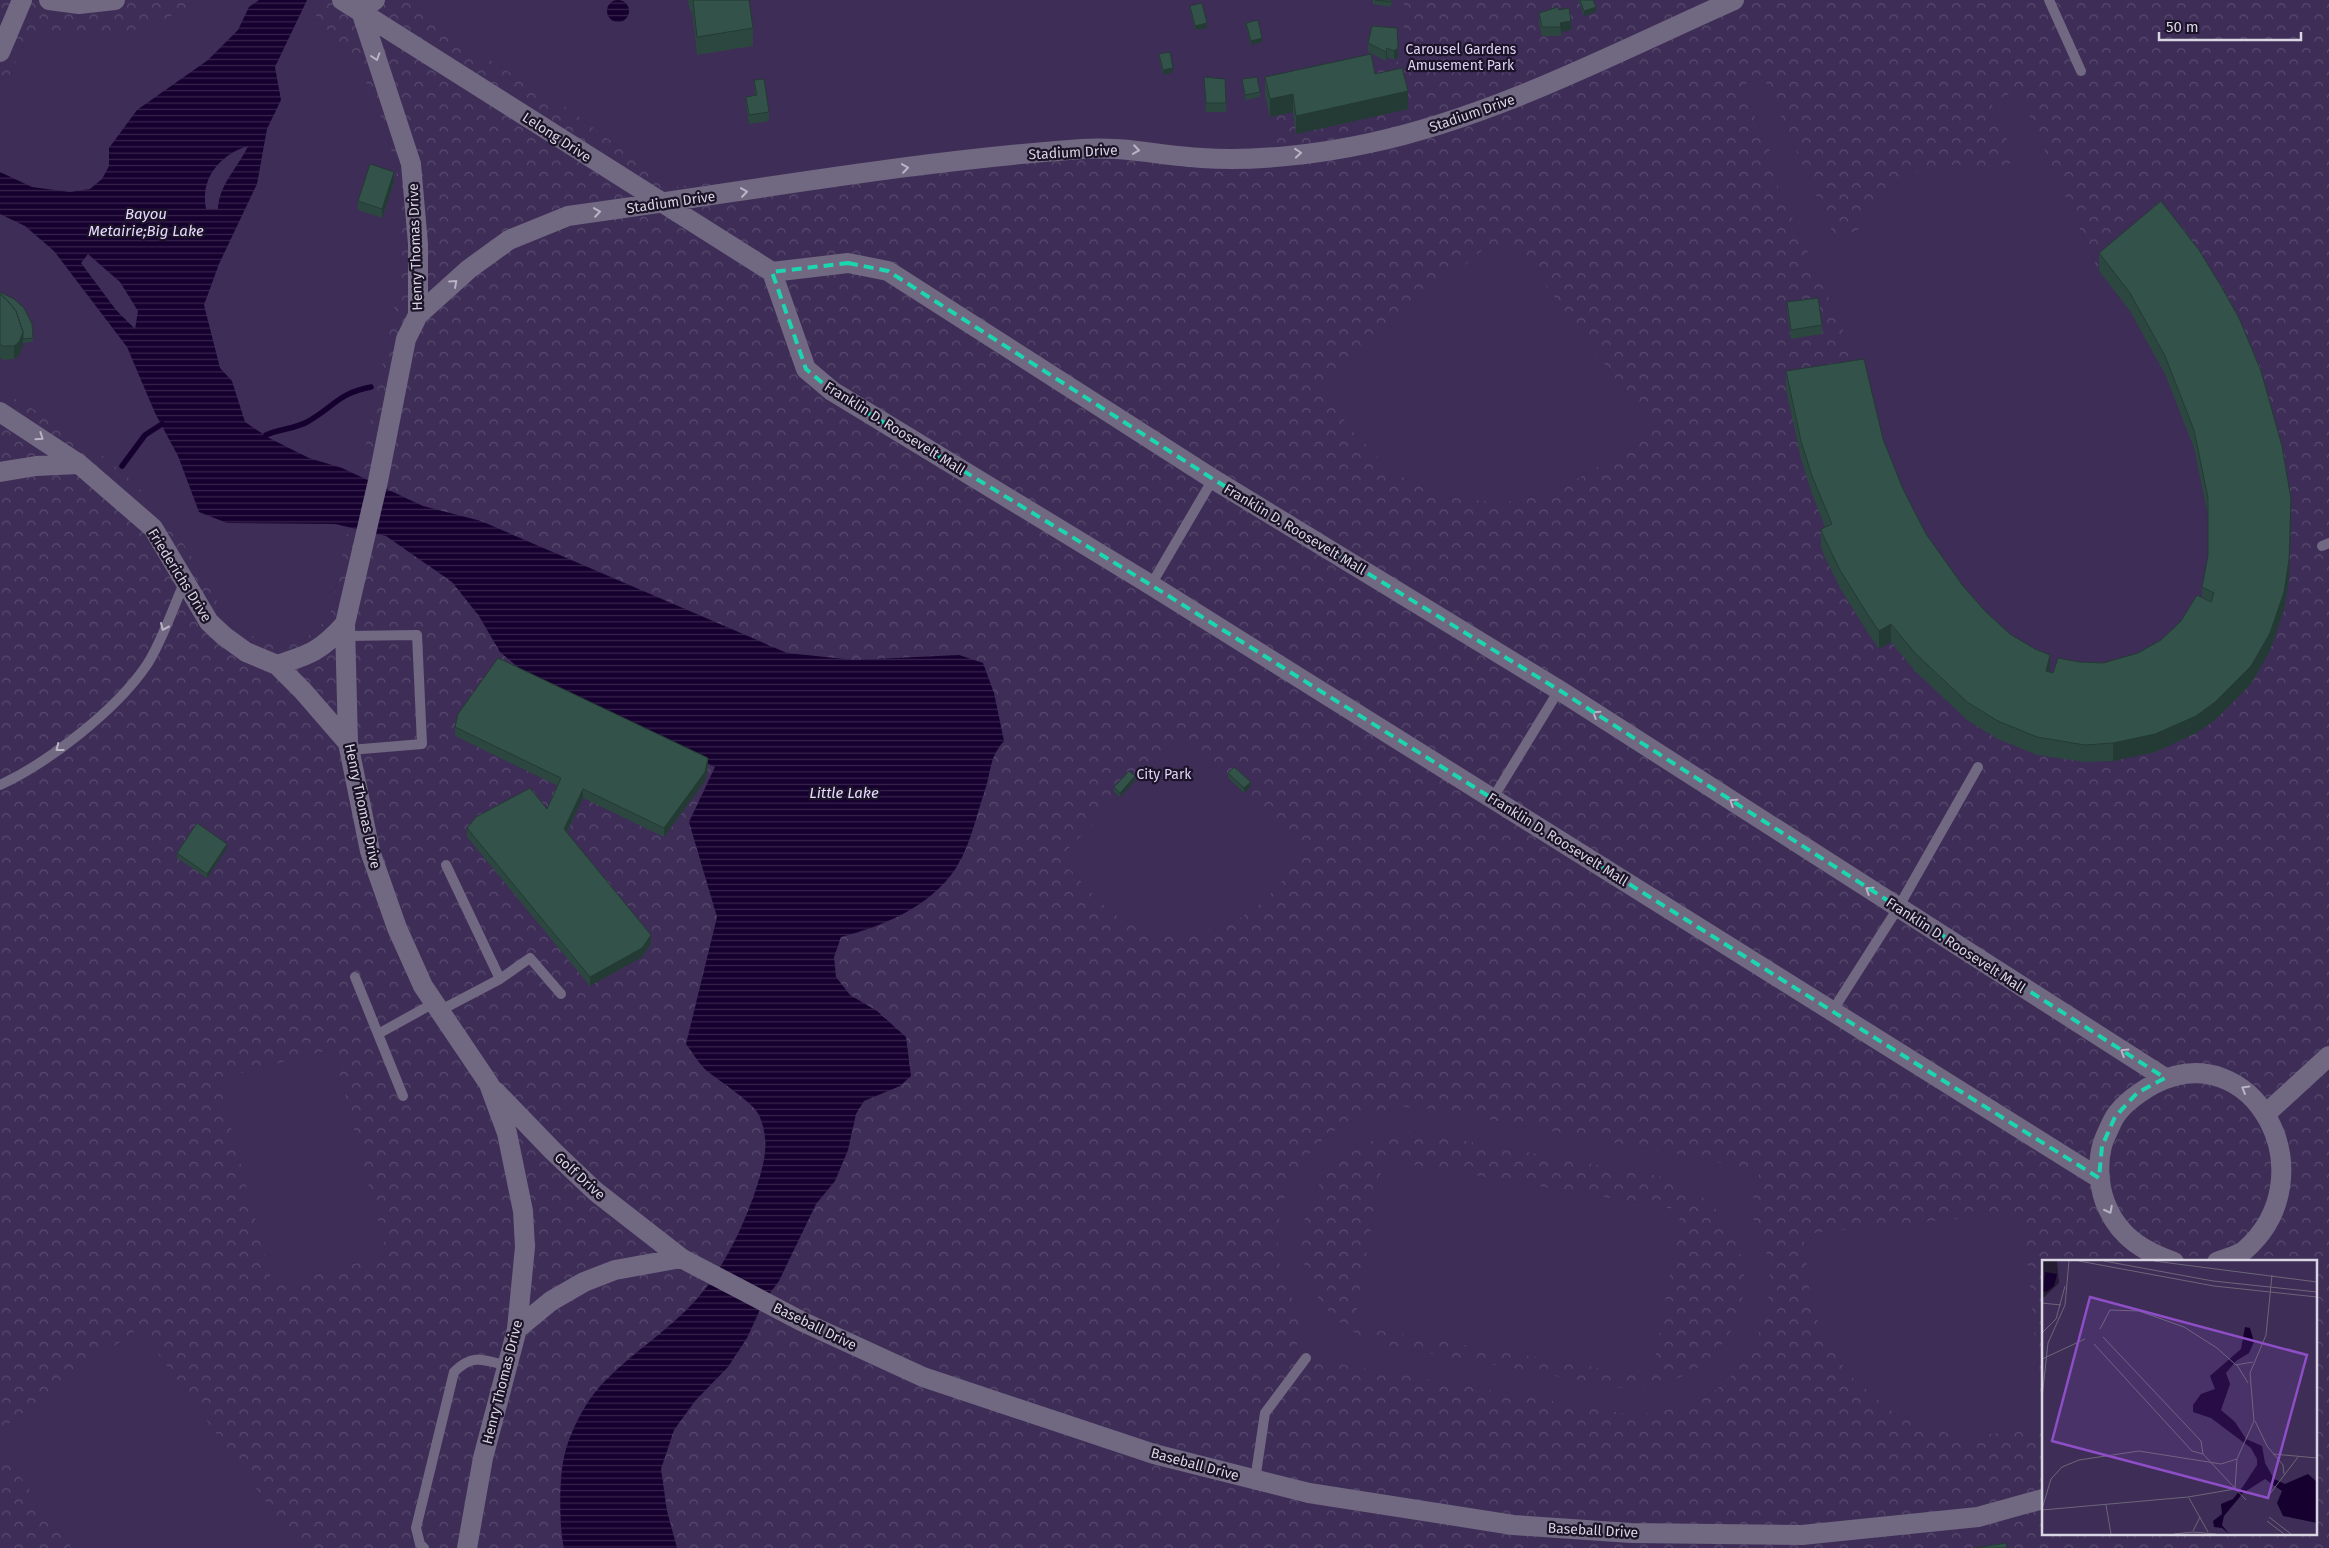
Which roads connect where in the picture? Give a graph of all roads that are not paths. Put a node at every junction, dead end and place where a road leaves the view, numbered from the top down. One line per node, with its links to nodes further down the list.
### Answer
1 (22, 0): 8 (street)
2 (49, 0): 3 (street)
3 (115, 0)
4 (342, 0): 7 (street, Lelong Drive)
5 (1734, 0): 10 (street, Stadium Drive, one-way to 5)
6 (2049, 0): 9 (lane)
7 (368, 5): 10 (street, Lelong Drive); 12 (street, Henry Thomas Drive, one-way to 12)
8 (0, 52)
9 (2081, 71)
10 (661, 203): 11 (street, Lelong Drive); 12 (street, Stadium Drive, one-way to 10)
11 (772, 272): 16 (street, Franklin D. Roosevelt Mall); 18 (street, Franklin D. Roosevelt Mall)
12 (418, 315): 19 (street, Henry Thomas Drive)
13 (0, 412): 14 (street, Friederichs Drive, one-way to 14)
14 (79, 464): 15 (street); 17 (street, Friederichs Drive)
15 (0, 472)
16 (1212, 479): 18 (lane); 21 (street, Franklin D. Roosevelt Mall)
17 (184, 583): 20 (street, Friederichs Drive); 24 (lane, one-way to 24)
18 (1151, 585): 25 (street, Franklin D. Roosevelt Mall)
19 (345, 630): 20 (street); 22 (street, Henry Thomas Drive); 22 (lane)
20 (277, 665): 22 (street, Friederichs Drive)
21 (1559, 690): 25 (lane); 27 (street, Franklin D. Roosevelt Mall, one-way to 21)
22 (349, 747): 31 (street, Henry Thomas Drive)
23 (1978, 767): 27 (lane)
24 (0, 785)
25 (1493, 798): 32 (street, Franklin D. Roosevelt Mall)
26 (446, 865): 29 (lane)
27 (1898, 908): 32 (lane); 35 (street, Franklin D. Roosevelt Mall, one-way to 27)
28 (355, 977): 33 (lane)
29 (500, 979): 30 (lane); 31 (lane)
30 (561, 994)
31 (437, 1007): 33 (lane); 36 (street, Henry Thomas Drive)
32 (1833, 1010): 39 (street, Franklin D. Roosevelt Mall)
33 (378, 1034): 37 (lane)
34 (2329, 1056): 38 (street)
35 (2166, 1078): 38 (street, one-way to 35); 39 (street)
36 (489, 1084): 40 (street, Golf Drive); 43 (street, Henry Thomas Drive)
37 (403, 1096)
38 (2270, 1110): 42 (street)
39 (2099, 1178): 41 (street, one-way to 41)
40 (681, 1258): 43 (street); 46 (street, Baseball Drive)
41 (2150, 1258)
42 (2222, 1260)
43 (517, 1329): 45 (street, Henry Thomas Drive)
44 (1306, 1358): 46 (lane)
45 (508, 1366): 48 (lane); 49 (street, Henry Thomas Drive)
46 (1254, 1480): 47 (street, Baseball Drive)
47 (2042, 1500)
48 (424, 1548)
49 (467, 1548)

